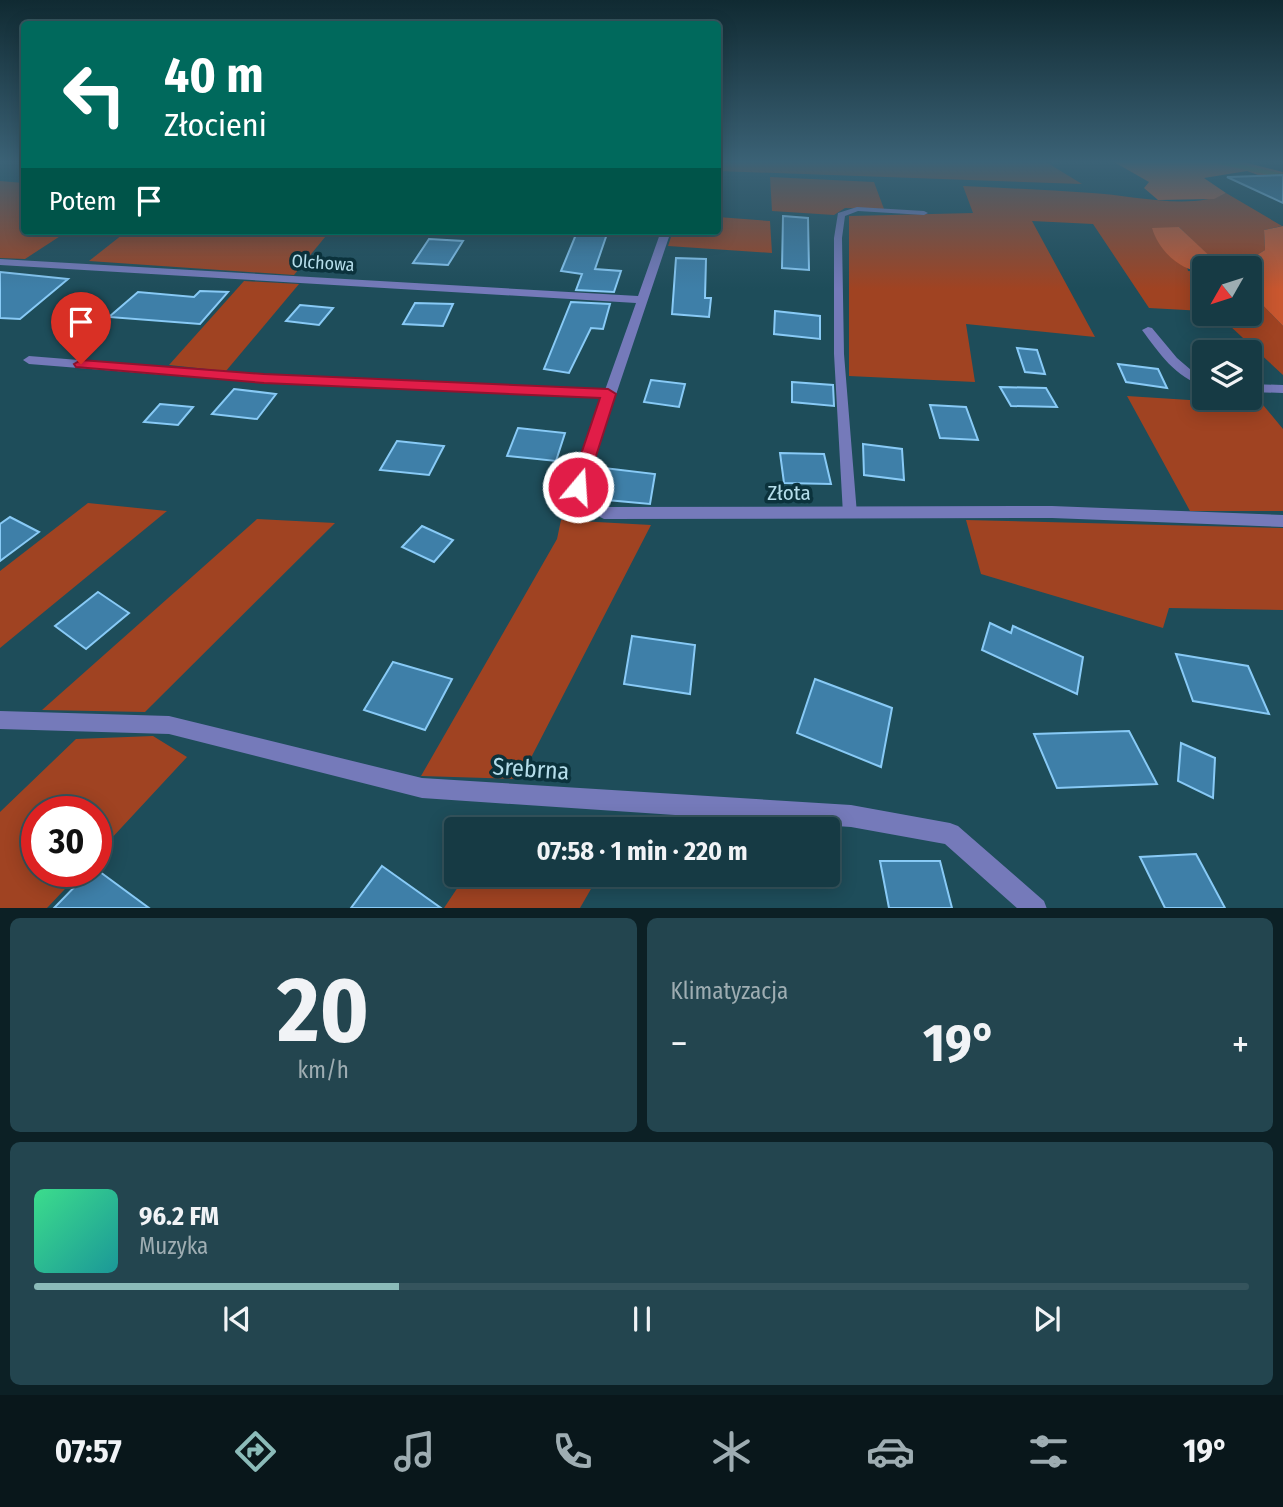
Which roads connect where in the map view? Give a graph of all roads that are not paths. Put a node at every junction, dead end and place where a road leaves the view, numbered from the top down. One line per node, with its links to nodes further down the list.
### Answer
1 (924, 213): 11 (lane)
2 (665, 235): 4 (street, Złota)
3 (0, 262): 4 (street, Olchowa)
4 (643, 300): 10 (street, Złota)
5 (1148, 330): 7 (street)
6 (29, 360): 10 (street)
7 (1192, 378)
8 (1262, 388): 9 (street)
9 (1283, 389)
10 (608, 394): 11 (street, Złota)
11 (850, 514): 12 (street, Złota)
12 (1283, 521)
13 (0, 720): 14 (street, Srebrna)
14 (1036, 908)

